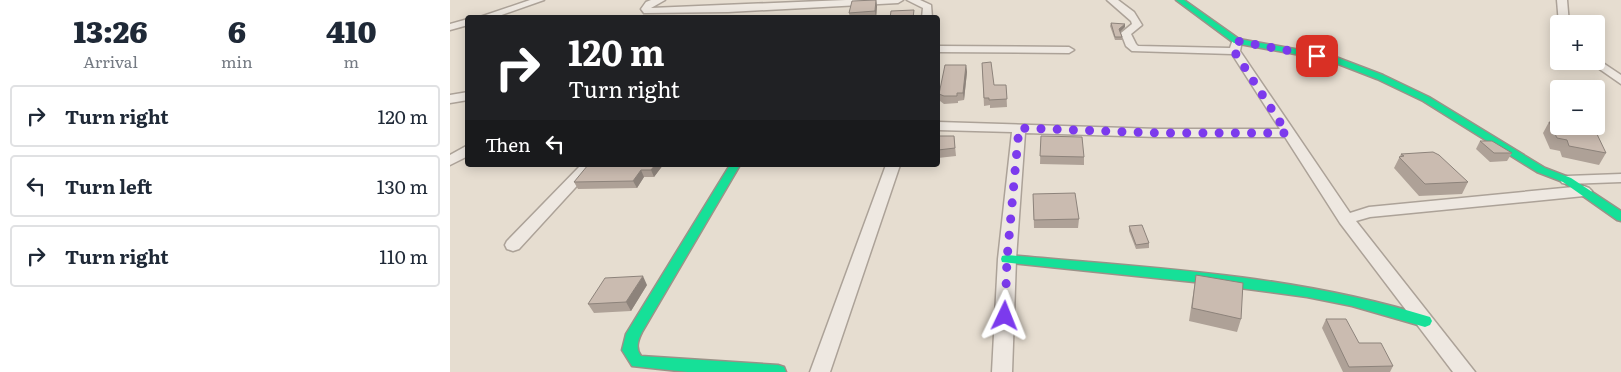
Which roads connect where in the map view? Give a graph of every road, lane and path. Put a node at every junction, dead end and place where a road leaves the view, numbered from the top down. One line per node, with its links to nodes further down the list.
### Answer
1 (539, 0): 10 (street)
2 (660, 0): 9 (street)
3 (898, 0): 9 (street)
4 (912, 0): 11 (street)
5 (1112, 0): 15 (street)
6 (1178, 0): 15 (street)
7 (1552, 0): 8 (street)
8 (1562, 0): 12 (street)
9 (761, 4)
10 (492, 15)
11 (927, 15)
12 (1563, 15)
13 (465, 23): 14 (street)
14 (450, 27)
15 (1236, 46): 24 (street); 31 (street)
16 (940, 49): 17 (street)
17 (1069, 50)
18 (1605, 69): 19 (street)
19 (1621, 80)
20 (465, 96): 21 (street)
21 (450, 99)
22 (940, 126): 23 (street)
23 (1019, 128): 24 (street); 36 (street)
24 (1287, 133): 34 (street)
25 (465, 151): 26 (street)
26 (450, 162)
27 (587, 167): 35 (street)
28 (733, 167): 38 (street)
29 (892, 167): 39 (street)
30 (1621, 178): 31 (street)
31 (1566, 180): 32 (street)
32 (1584, 191): 33 (street); 34 (street)
33 (1621, 217)
34 (1346, 219): 37 (street)
35 (513, 246)
36 (1007, 259): 37 (street); 40 (street)
37 (1424, 321): 41 (street)
38 (778, 372)
39 (820, 372)
40 (1002, 372)
41 (1465, 372)

